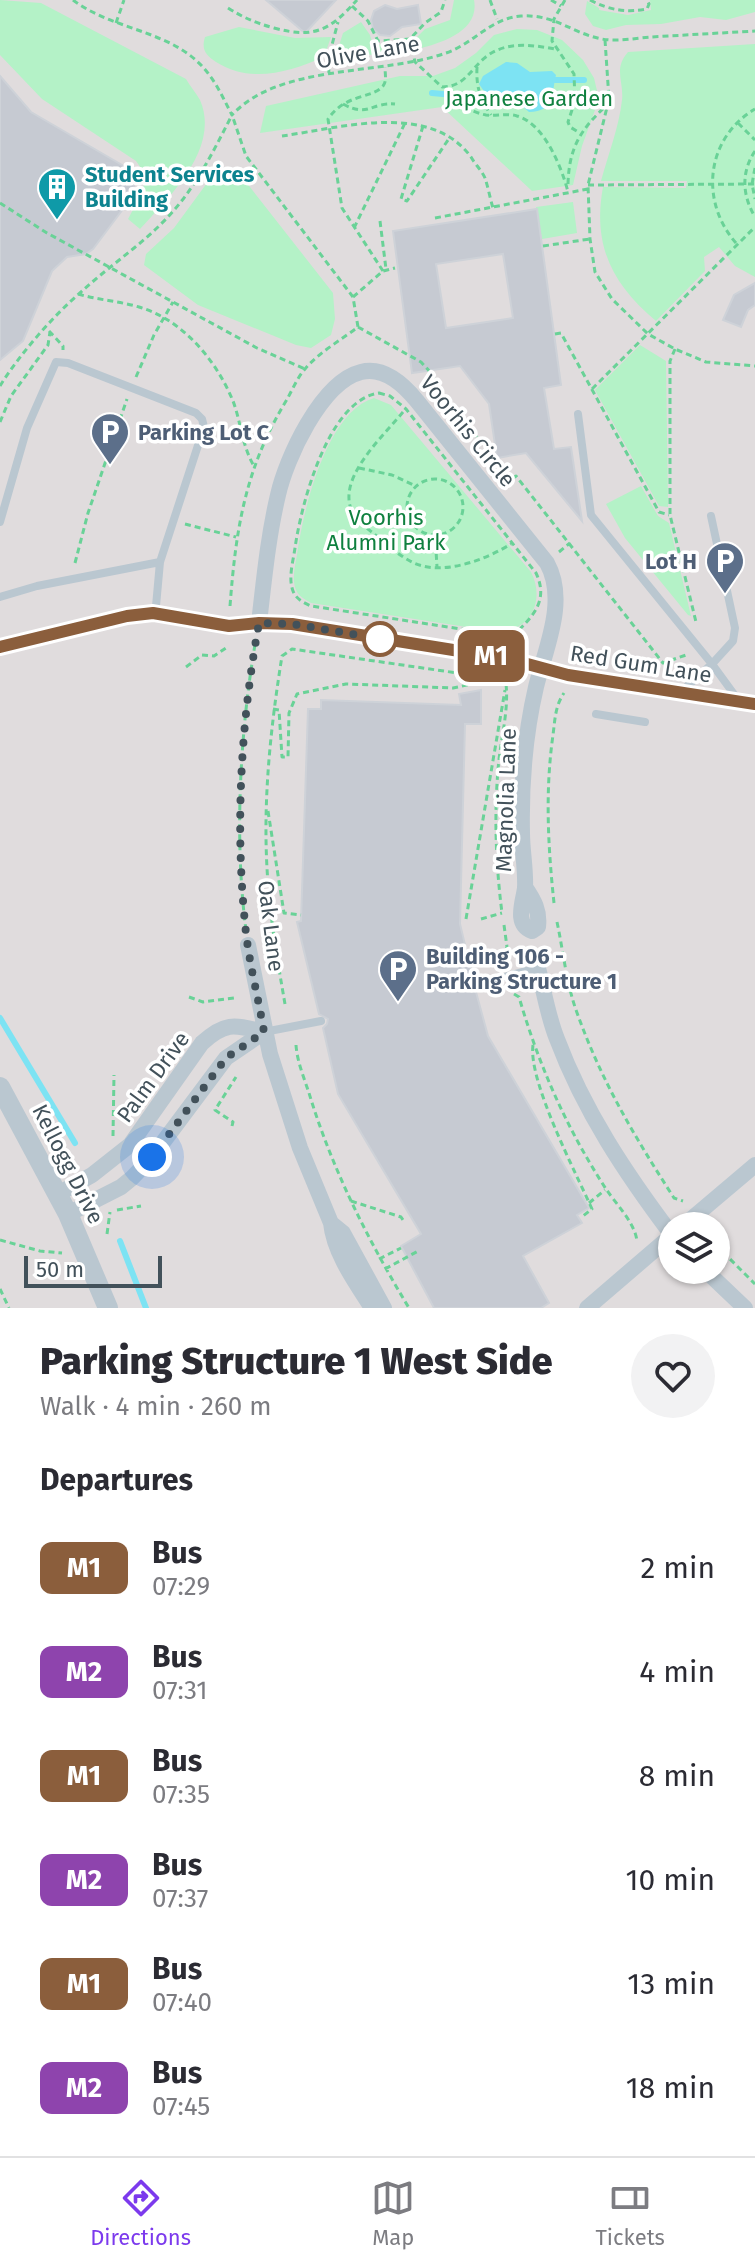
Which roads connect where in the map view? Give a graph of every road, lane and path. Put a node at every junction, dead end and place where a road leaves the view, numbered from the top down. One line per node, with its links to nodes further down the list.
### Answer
1 (73, 0): 16 (path)
2 (124, 0): 16 (path)
3 (357, 0): 10 (path)
4 (445, 0): 18 (path)
5 (490, 0): 15 (path)
6 (551, 0): 11 (path)
7 (565, 0): 11 (path)
8 (590, 0): 9 (path)
9 (647, 0)
10 (352, 6): 14 (path); 18 (path)
11 (561, 6): 13 (path)
12 (228, 8): 14 (path)
13 (554, 19): 15 (path); 19 (path); 20 (path)
14 (338, 20): 24 (path)
15 (498, 20): 21 (path, Olive Lane)
16 (116, 23): 30 (path)
17 (755, 31): 19 (path)
18 (410, 39): 21 (path)
19 (605, 40): 27 (path)
20 (555, 49): 22 (path); 36 (path)
21 (415, 62): 22 (path); 23 (path, Olive Lane)
22 (477, 65): 31 (path)
23 (385, 67): 24 (path, Olive Lane); 25 (path)
24 (329, 73): 30 (path, Olive Lane)
25 (343, 104): 26 (path); 35 (path)
26 (395, 104)
27 (607, 105): 36 (path); 45 (path)
28 (755, 109): 33 (path)
29 (445, 110): 31 (path)
30 (232, 115): 58 (path); 60 (path)
31 (491, 115): 46 (path)
32 (406, 122): 34 (path); 35 (path); 54 (path)
33 (738, 123): 39 (path); 42 (path)
34 (423, 125): 38 (path); 38 (path)
35 (327, 130): 37 (path); 54 (path)
36 (580, 133): 46 (path)
37 (282, 136)
38 (450, 137): 49 (path)
39 (755, 140)
40 (755, 151): 43 (path)
41 (755, 168): 44 (path)
42 (711, 184): 43 (path); 45 (path); 56 (path)
43 (744, 184): 44 (path); 50 (path)
44 (753, 184): 47 (path)
45 (588, 187): 46 (path); 55 (path)
46 (568, 192): 49 (path)
47 (755, 199)
48 (0, 203): 58 (path)
49 (493, 208): 51 (path)
50 (755, 217)
51 (435, 218)
52 (380, 221): 60 (path)
53 (755, 227): 56 (path)
54 (354, 228): 60 (path)
55 (590, 239): 57 (path); 67 (path)
56 (737, 245): 67 (path)
57 (543, 246)
58 (111, 267): 61 (path); 62 (path)
59 (395, 268): 60 (path)
60 (385, 270)
61 (78, 294): 63 (path); 65 (path)
62 (173, 302): 63 (path); 72 (path)
63 (164, 316): 75 (path); 81 (path)
64 (358, 327): 80 (path)
65 (48, 330): 69 (path); 73 (path); 79 (path)
66 (555, 334): 76 (path)
67 (648, 334): 68 (path); 76 (path)
68 (675, 349): 70 (path); 87 (path)
69 (63, 361): 75 (lane); 90 (lane)
70 (755, 366)
71 (0, 369): 73 (path)
72 (305, 369)
73 (10, 372): 74 (path)
74 (0, 386)
75 (131, 388): 89 (lane); 96 (path)
76 (592, 389): 87 (path)
77 (406, 409): 82 (path); 85 (path); 93 (path)
78 (578, 414): 100 (lane)
79 (0, 422)
80 (479, 454)
81 (254, 466)
82 (359, 468): 84 (path); 95 (path)
83 (504, 484): 103 (path)
84 (416, 486): 86 (path); 91 (path)
85 (466, 486): 86 (path); 93 (path)
86 (458, 491): 91 (path)
87 (670, 515): 100 (path)
88 (711, 516): 104 (lane)
89 (172, 521): 92 (path); 94 (lane)
90 (0, 522)
91 (435, 534): 95 (path)
92 (236, 537)
93 (512, 543): 95 (path)
94 (160, 562): 96 (lane); 98 (lane)
95 (437, 567)
96 (71, 579): 97 (lane)
97 (0, 597)
98 (153, 613): 99 (street, Red Gum Lane); 101 (street, Red Gum Lane)
99 (259, 623): 106 (street, Red Gum Lane); 106 (street, Voorhis Circle); 123 (path, Oak Lane)
100 (688, 634): 103 (lane)
101 (0, 647)
102 (226, 648): 105 (path)
103 (701, 649): 104 (lane)
104 (712, 664): 110 (lane); 111 (lane)
105 (186, 667)
106 (541, 668): 110 (street, Red Gum Lane); 116 (street, Magnolia Lane)
107 (492, 679): 108 (path); 112 (path); 112 (path)
108 (506, 684): 117 (path); 119 (path)
109 (564, 693): 144 (path)
110 (679, 694): 111 (street, Red Gum Lane)
111 (747, 703)
112 (273, 709): 115 (path)
113 (596, 714): 114 (lane)
114 (645, 722)
115 (266, 807): 118 (path); 122 (path)
116 (525, 887)
117 (502, 913): 120 (path); 124 (path)
118 (301, 915)
119 (466, 919)
120 (481, 919)
121 (280, 929): 122 (path)
122 (273, 931): 130 (path)
123 (248, 945): 132 (street, Oak Lane)
124 (505, 952)
125 (538, 968): 126 (lane); 150 (street)
126 (475, 985)
127 (514, 994): 133 (path)
128 (189, 997): 129 (path)
129 (234, 998)
130 (285, 1004)
131 (321, 1021): 132 (lane)
132 (264, 1032): 142 (street, Palm Drive); 148 (street); 152 (street, Oak Lane)
133 (533, 1042): 141 (path); 145 (path)
134 (296, 1045): 143 (path)
135 (114, 1075): 139 (path)
136 (236, 1076): 138 (path)
137 (0, 1087): 142 (street, Kellogg Drive)
138 (232, 1126)
139 (113, 1143)
140 (755, 1165): 147 (street)
141 (606, 1189): 145 (path); 155 (path)
142 (58, 1194): 148 (street, Kellogg Drive)
143 (351, 1201): 151 (path); 160 (path)
144 (688, 1201)
145 (589, 1203): 149 (path)
146 (141, 1206): 153 (path)
147 (700, 1212)
148 (68, 1214): 167 (street, Kellogg Drive)
149 (583, 1216)
150 (658, 1216)
151 (403, 1220)
152 (331, 1223): 168 (street, Oak Lane); 169 (street, Oak Lane)
153 (107, 1234)
154 (0, 1240): 159 (path)
155 (637, 1243)
156 (658, 1247): 171 (street)
157 (401, 1248): 160 (path)
158 (420, 1250): 162 (path)
159 (62, 1253)
160 (379, 1259): 162 (path)
161 (730, 1259): 164 (path)
162 (385, 1269): 170 (path)
163 (720, 1284): 172 (street)
164 (755, 1284)
165 (0, 1289): 166 (path)
166 (9, 1308)
167 (108, 1308)
168 (372, 1308)
169 (384, 1308)
170 (409, 1308)
171 (587, 1308)
172 (745, 1308)

